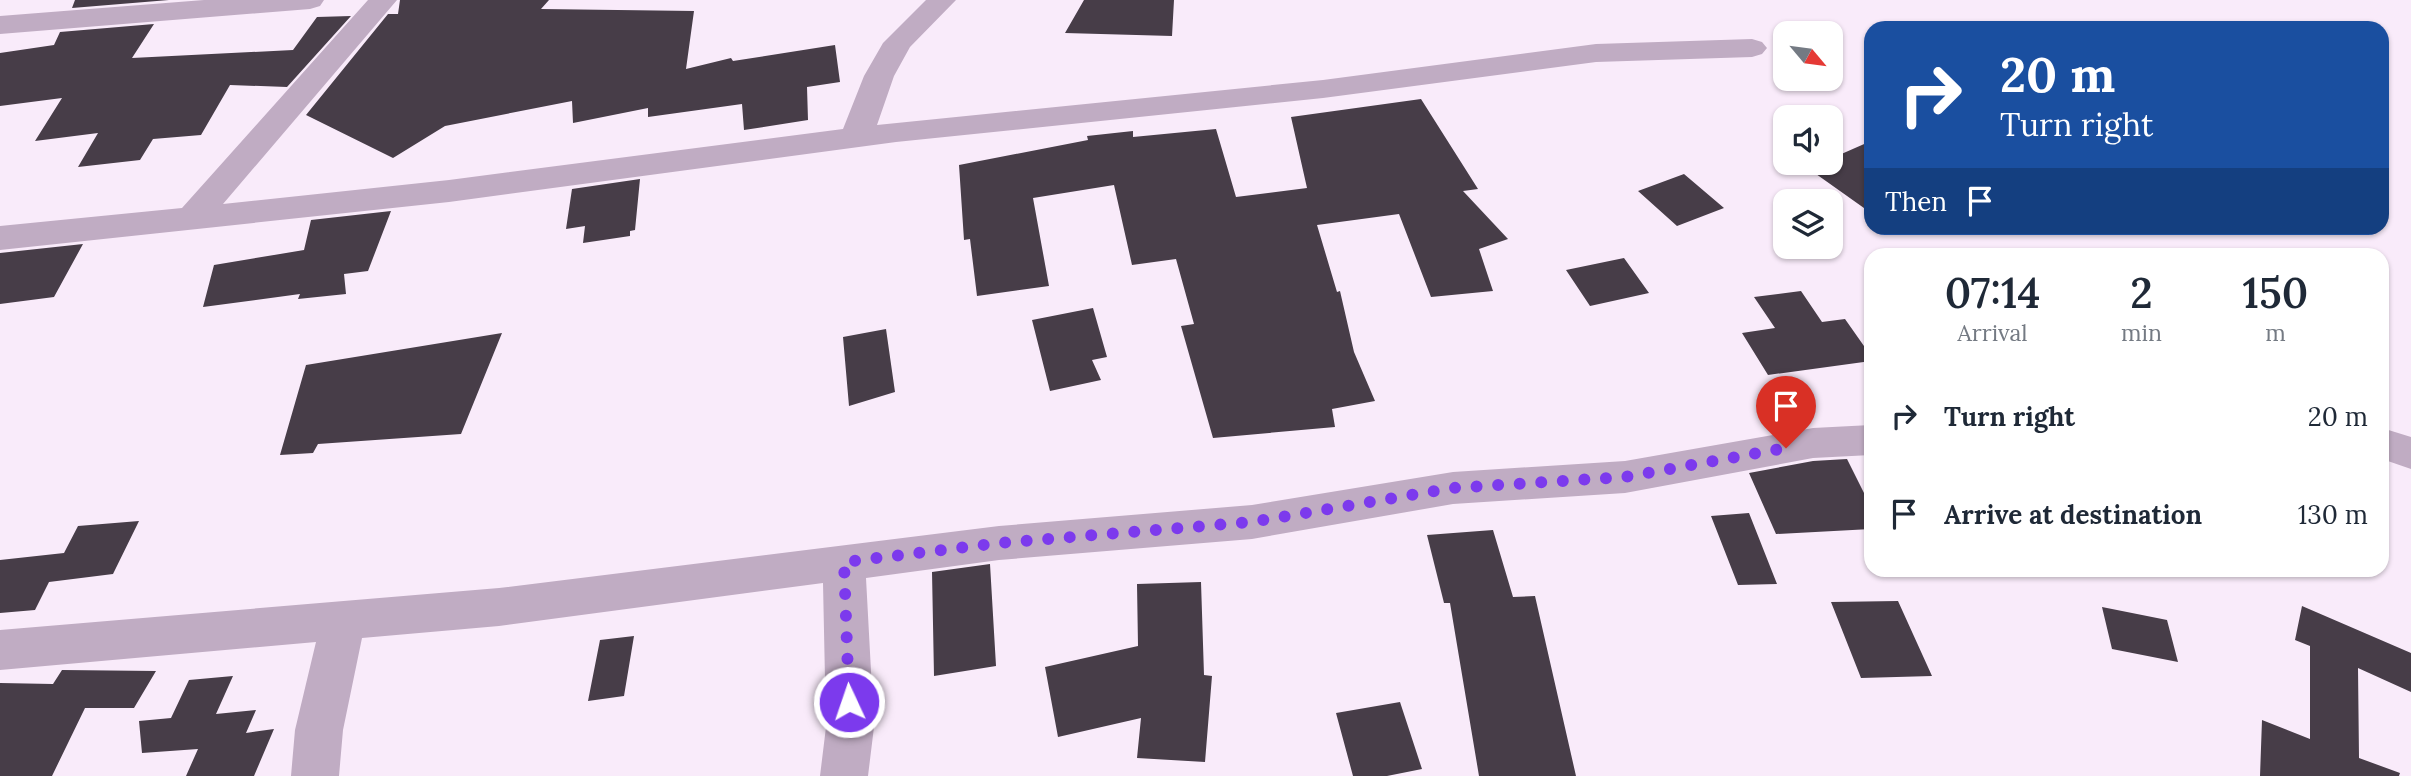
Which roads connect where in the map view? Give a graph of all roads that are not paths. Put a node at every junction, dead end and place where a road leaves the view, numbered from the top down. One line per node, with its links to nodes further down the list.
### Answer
1 (310, 0): 4 (street)
2 (383, 0): 7 (street)
3 (942, 0): 6 (street)
4 (0, 25)
5 (1752, 48): 6 (street)
6 (856, 138): 7 (street)
7 (190, 220): 8 (street)
8 (0, 239)
9 (1864, 440): 12 (street)
10 (2389, 445): 11 (street)
11 (2411, 453)
12 (844, 562): 13 (street); 16 (street)
13 (344, 620): 14 (street); 15 (street)
14 (0, 650)
15 (315, 776)
16 (844, 776)

